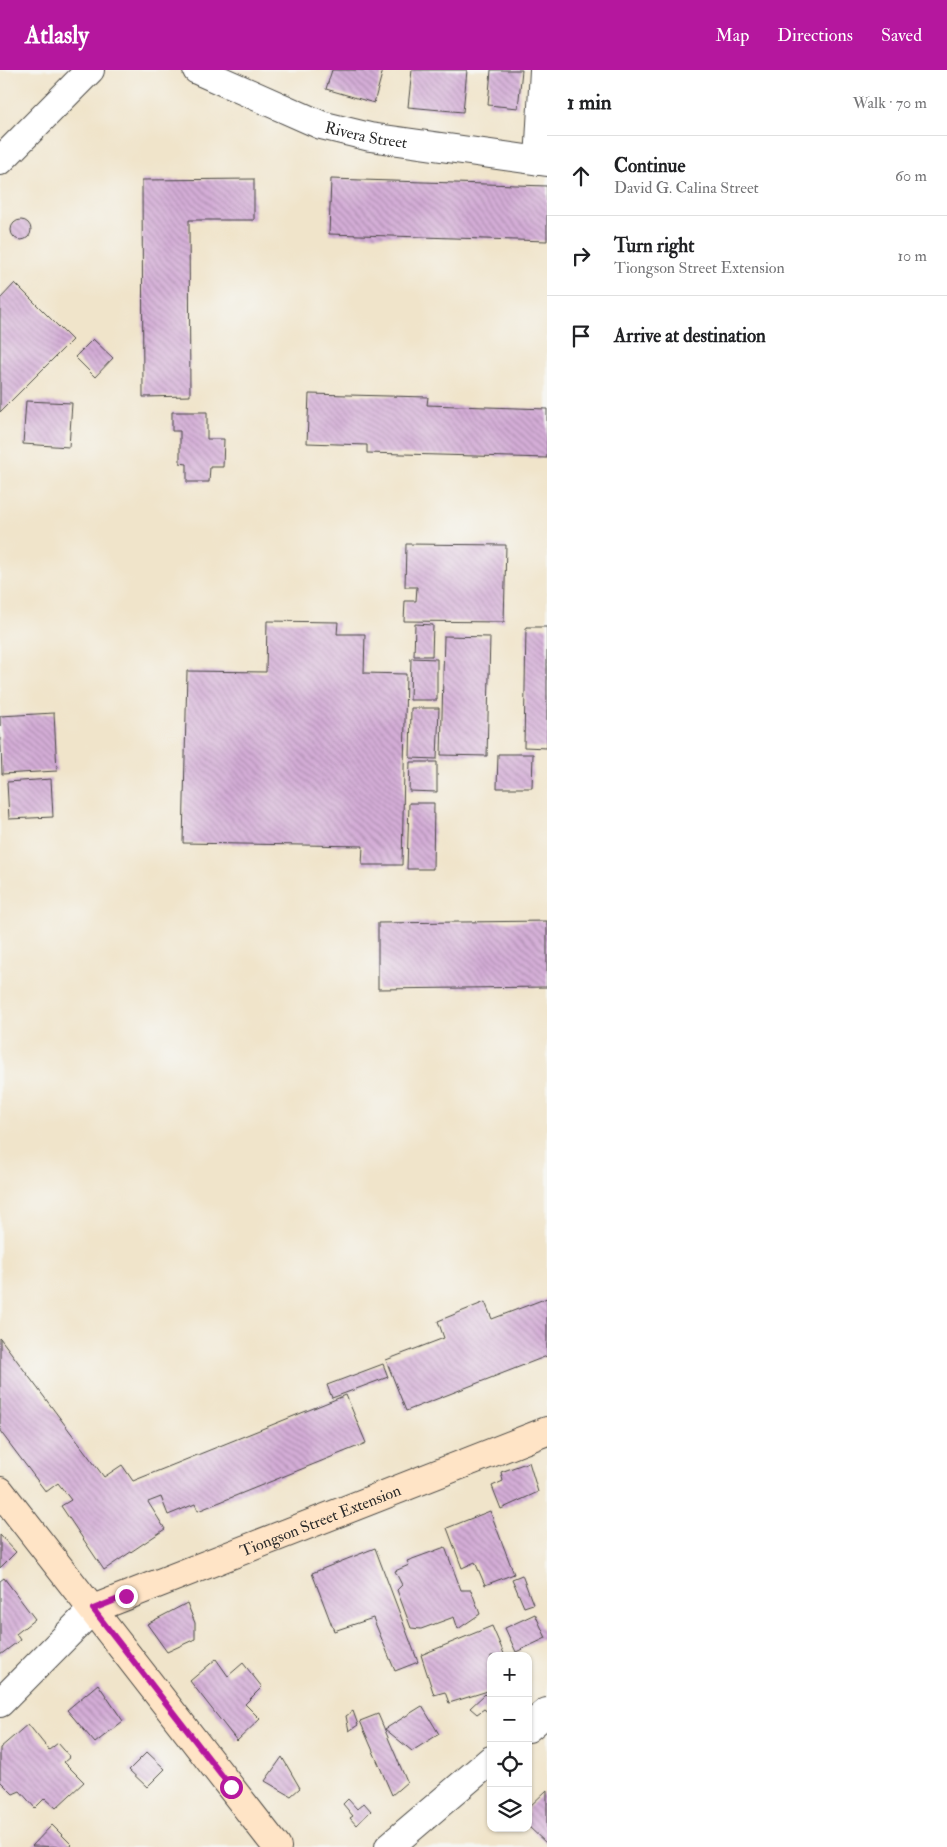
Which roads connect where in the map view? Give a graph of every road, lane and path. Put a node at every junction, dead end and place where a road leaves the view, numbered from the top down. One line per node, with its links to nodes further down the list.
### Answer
1 (90, 70): 4 (street)
2 (197, 70): 5 (street, Rivera Street)
3 (544, 70): 5 (street)
4 (0, 161)
5 (543, 161)
6 (547, 1431): 8 (street, Tiongson Street Extension)
7 (0, 1491): 8 (street)
8 (93, 1609): 9 (street); 13 (street)
9 (0, 1703)
10 (547, 1712): 11 (street)
11 (532, 1725)
12 (487, 1763): 14 (street)
13 (277, 1847)
14 (389, 1847)

